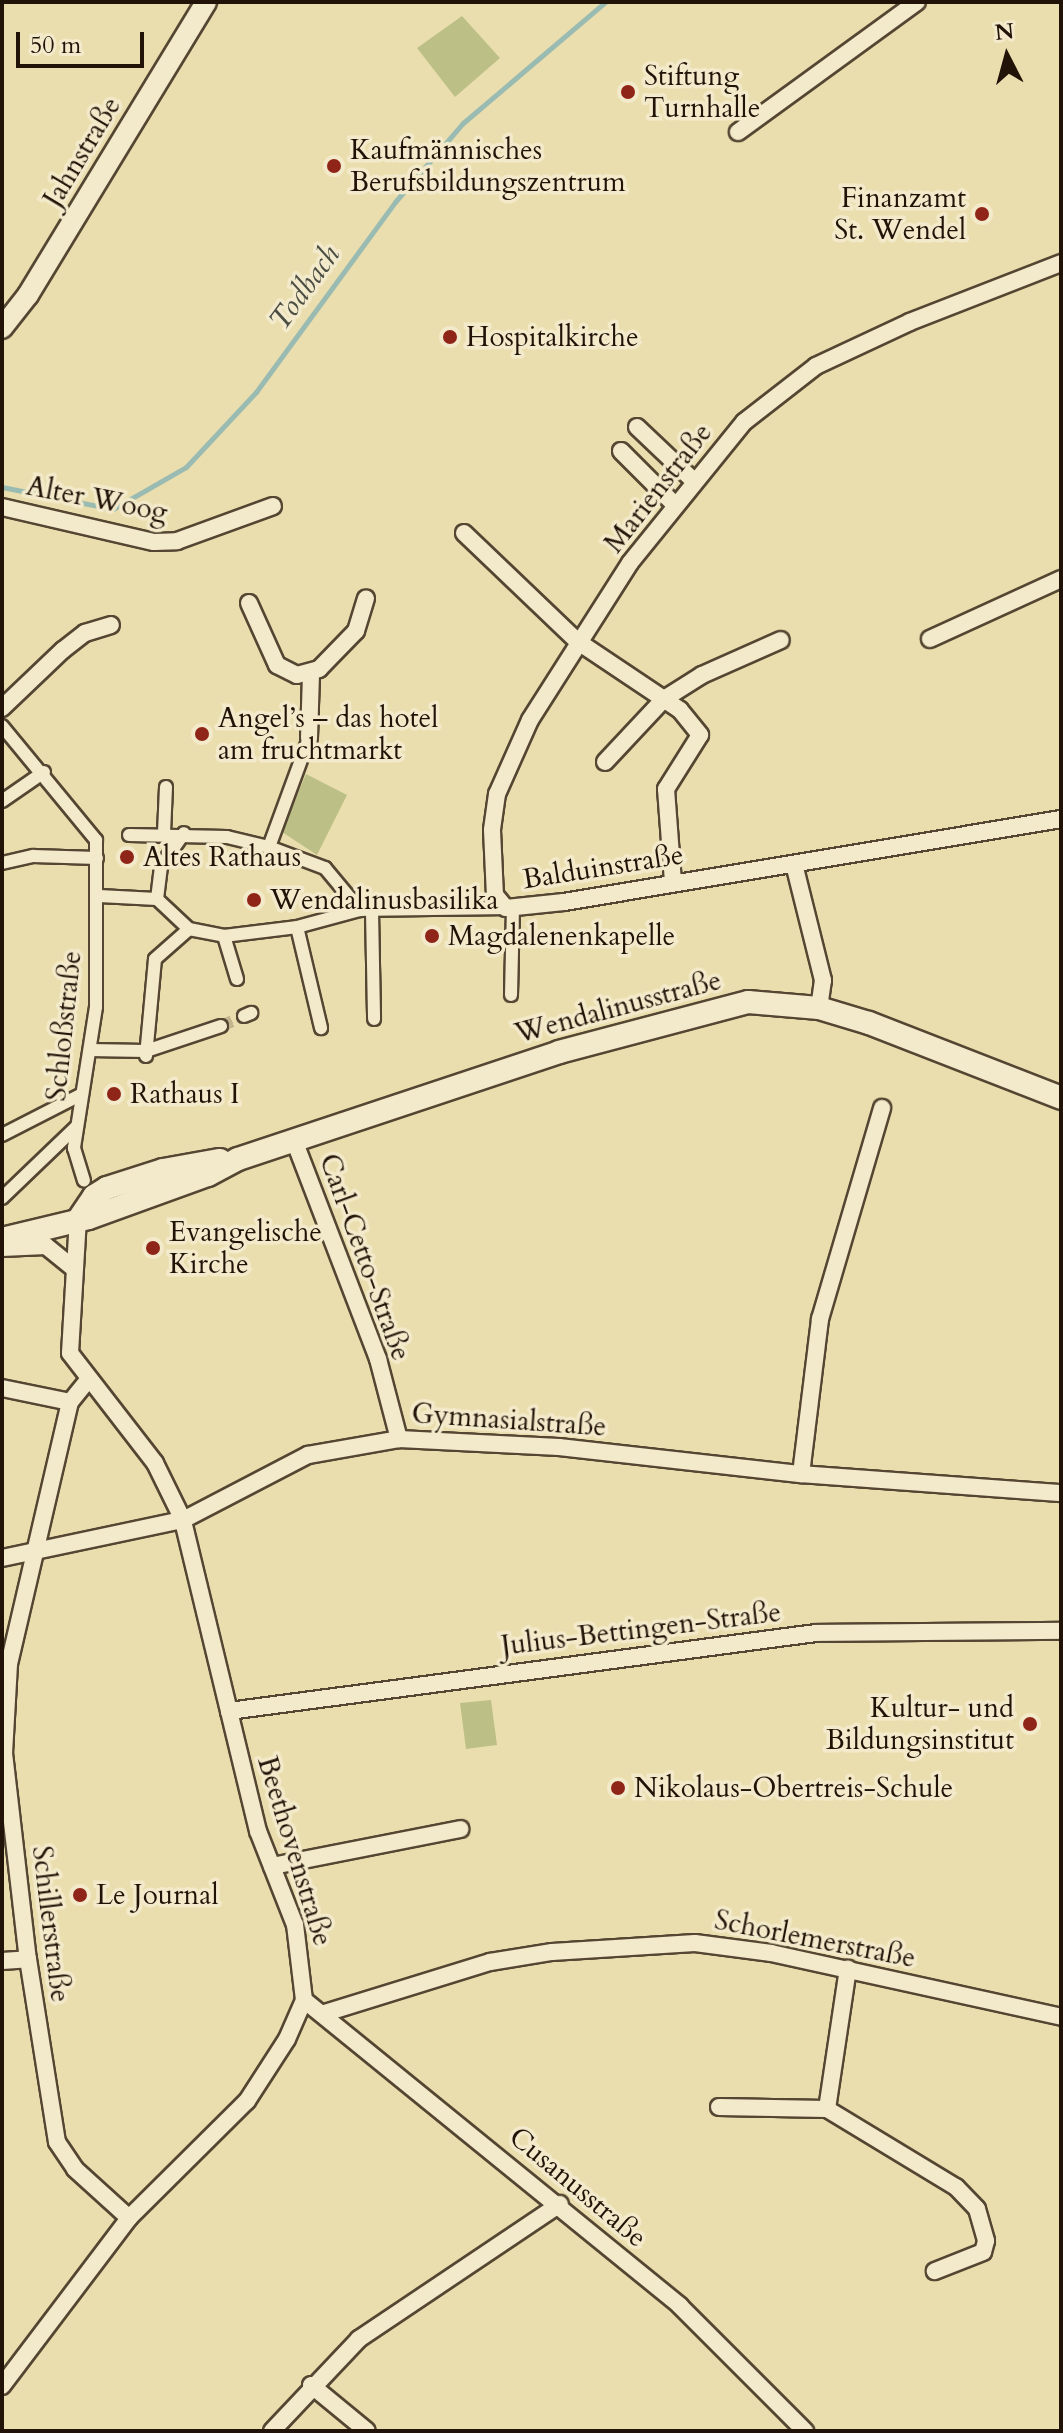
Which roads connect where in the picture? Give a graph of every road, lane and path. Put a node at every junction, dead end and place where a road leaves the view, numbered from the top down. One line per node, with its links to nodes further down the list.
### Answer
1 (206, 2): 5 (street, Jahnstraße)
2 (917, 2): 3 (street)
3 (738, 132)
4 (1061, 263): 8 (street, Marienstraße)
5 (2, 328)
6 (637, 427): 8 (street)
7 (621, 451): 9 (street)
8 (694, 481): 9 (street, Marienstraße)
9 (675, 505): 19 (street, Marienstraße)
10 (273, 506): 11 (street, Alter Woog)
11 (2, 507)
12 (464, 533): 19 (street)
13 (1061, 579): 17 (street)
14 (366, 598): 20 (street)
15 (249, 603): 20 (street)
16 (111, 625): 22 (street)
17 (930, 639)
18 (781, 640): 21 (street)
19 (577, 641): 21 (street); 40 (street, Marienstraße)
20 (311, 673): 24 (street)
21 (664, 699): 25 (street); 37 (street)
22 (2, 708)
23 (2, 726): 26 (street)
24 (309, 738): 33 (street)
25 (605, 762)
26 (44, 772): 28 (street); 34 (street, Schloßstraße)
27 (166, 787): 30 (street)
28 (2, 801)
29 (1061, 819): 36 (street, Balduinstraße)
30 (164, 833): 31 (street); 32 (street)
31 (184, 833): 33 (street); 39 (street)
32 (129, 835)
33 (269, 847): 41 (street)
34 (97, 858): 35 (street); 38 (street, Schloßstraße)
35 (2, 863)
36 (794, 864): 37 (street, Balduinstraße); 47 (street)
37 (673, 882): 40 (street, Balduinstraße)
38 (99, 896): 39 (street); 51 (street, Schloßstraße)
39 (157, 899): 43 (street)
40 (509, 908): 41 (street, Balduinstraße); 46 (street)
41 (366, 911): 42 (street, Balduinstraße); 48 (street)
42 (297, 927): 44 (street, Balduinstraße); 50 (street)
43 (189, 929): 44 (street, Balduinstraße); 52 (street)
44 (224, 936): 45 (street)
45 (237, 979)
46 (511, 995)
47 (819, 1008): 54 (main road, Wendalinusstraße); 58 (main road, Wendalinusstraße)
48 (374, 1019)
49 (221, 1026): 52 (street)
50 (321, 1028)
51 (90, 1050): 52 (street); 53 (street, Schloßstraße)
52 (146, 1054)
53 (82, 1094): 56 (street, Schloßstraße); 57 (street)
54 (1061, 1098)
55 (882, 1108): 69 (street)
56 (77, 1126): 59 (street, Schloßstraße); 60 (street)
57 (2, 1135)
58 (294, 1140): 61 (main road, Wendalinusstraße); 68 (street, Carl-Cetto-Straße)
59 (84, 1181)
60 (2, 1198)
61 (78, 1220): 62 (main road); 64 (street, Beethovenstraße)
62 (2, 1239)
63 (2, 1248): 64 (street)
64 (72, 1267): 65 (street, Beethovenstraße)
65 (88, 1380): 67 (street, Schillerstraße); 71 (street, Beethovenstraße)
66 (2, 1388): 67 (street)
67 (70, 1402): 72 (street, Schillerstraße)
68 (399, 1439): 69 (street, Gymnasialstraße); 71 (street, Gymnasialstraße)
69 (801, 1474): 70 (street, Gymnasialstraße)
70 (1061, 1493)
71 (183, 1520): 72 (street, Gymnasialstraße); 75 (street, Beethovenstraße)
72 (35, 1554): 73 (street, Gymnasialstraße); 78 (street, Schillerstraße)
73 (2, 1558)
74 (1061, 1631): 75 (street, Julius-Bettingen-Straße)
75 (229, 1711): 77 (street, Beethovenstraße)
76 (460, 1829): 77 (street)
77 (272, 1866): 81 (street, Beethovenstraße)
78 (28, 1959): 79 (street); 87 (street, Schillerstraße)
79 (2, 1961)
80 (848, 1969): 82 (street, Schorlemerstraße); 83 (street, Schorlemerstraße); 85 (street)
81 (304, 2000): 82 (street, Cusanusstraße); 87 (street)
82 (325, 2013): 86 (street, Cusanusstraße)
83 (1061, 2017)
84 (719, 2107): 85 (street)
85 (827, 2109): 88 (street)
86 (560, 2204): 89 (street); 91 (street, Cusanusstraße)
87 (129, 2218): 90 (street)
88 (935, 2271)
89 (311, 2385): 92 (street); 93 (street)
90 (2, 2386)
91 (799, 2429)
92 (272, 2431)
93 (367, 2431)

